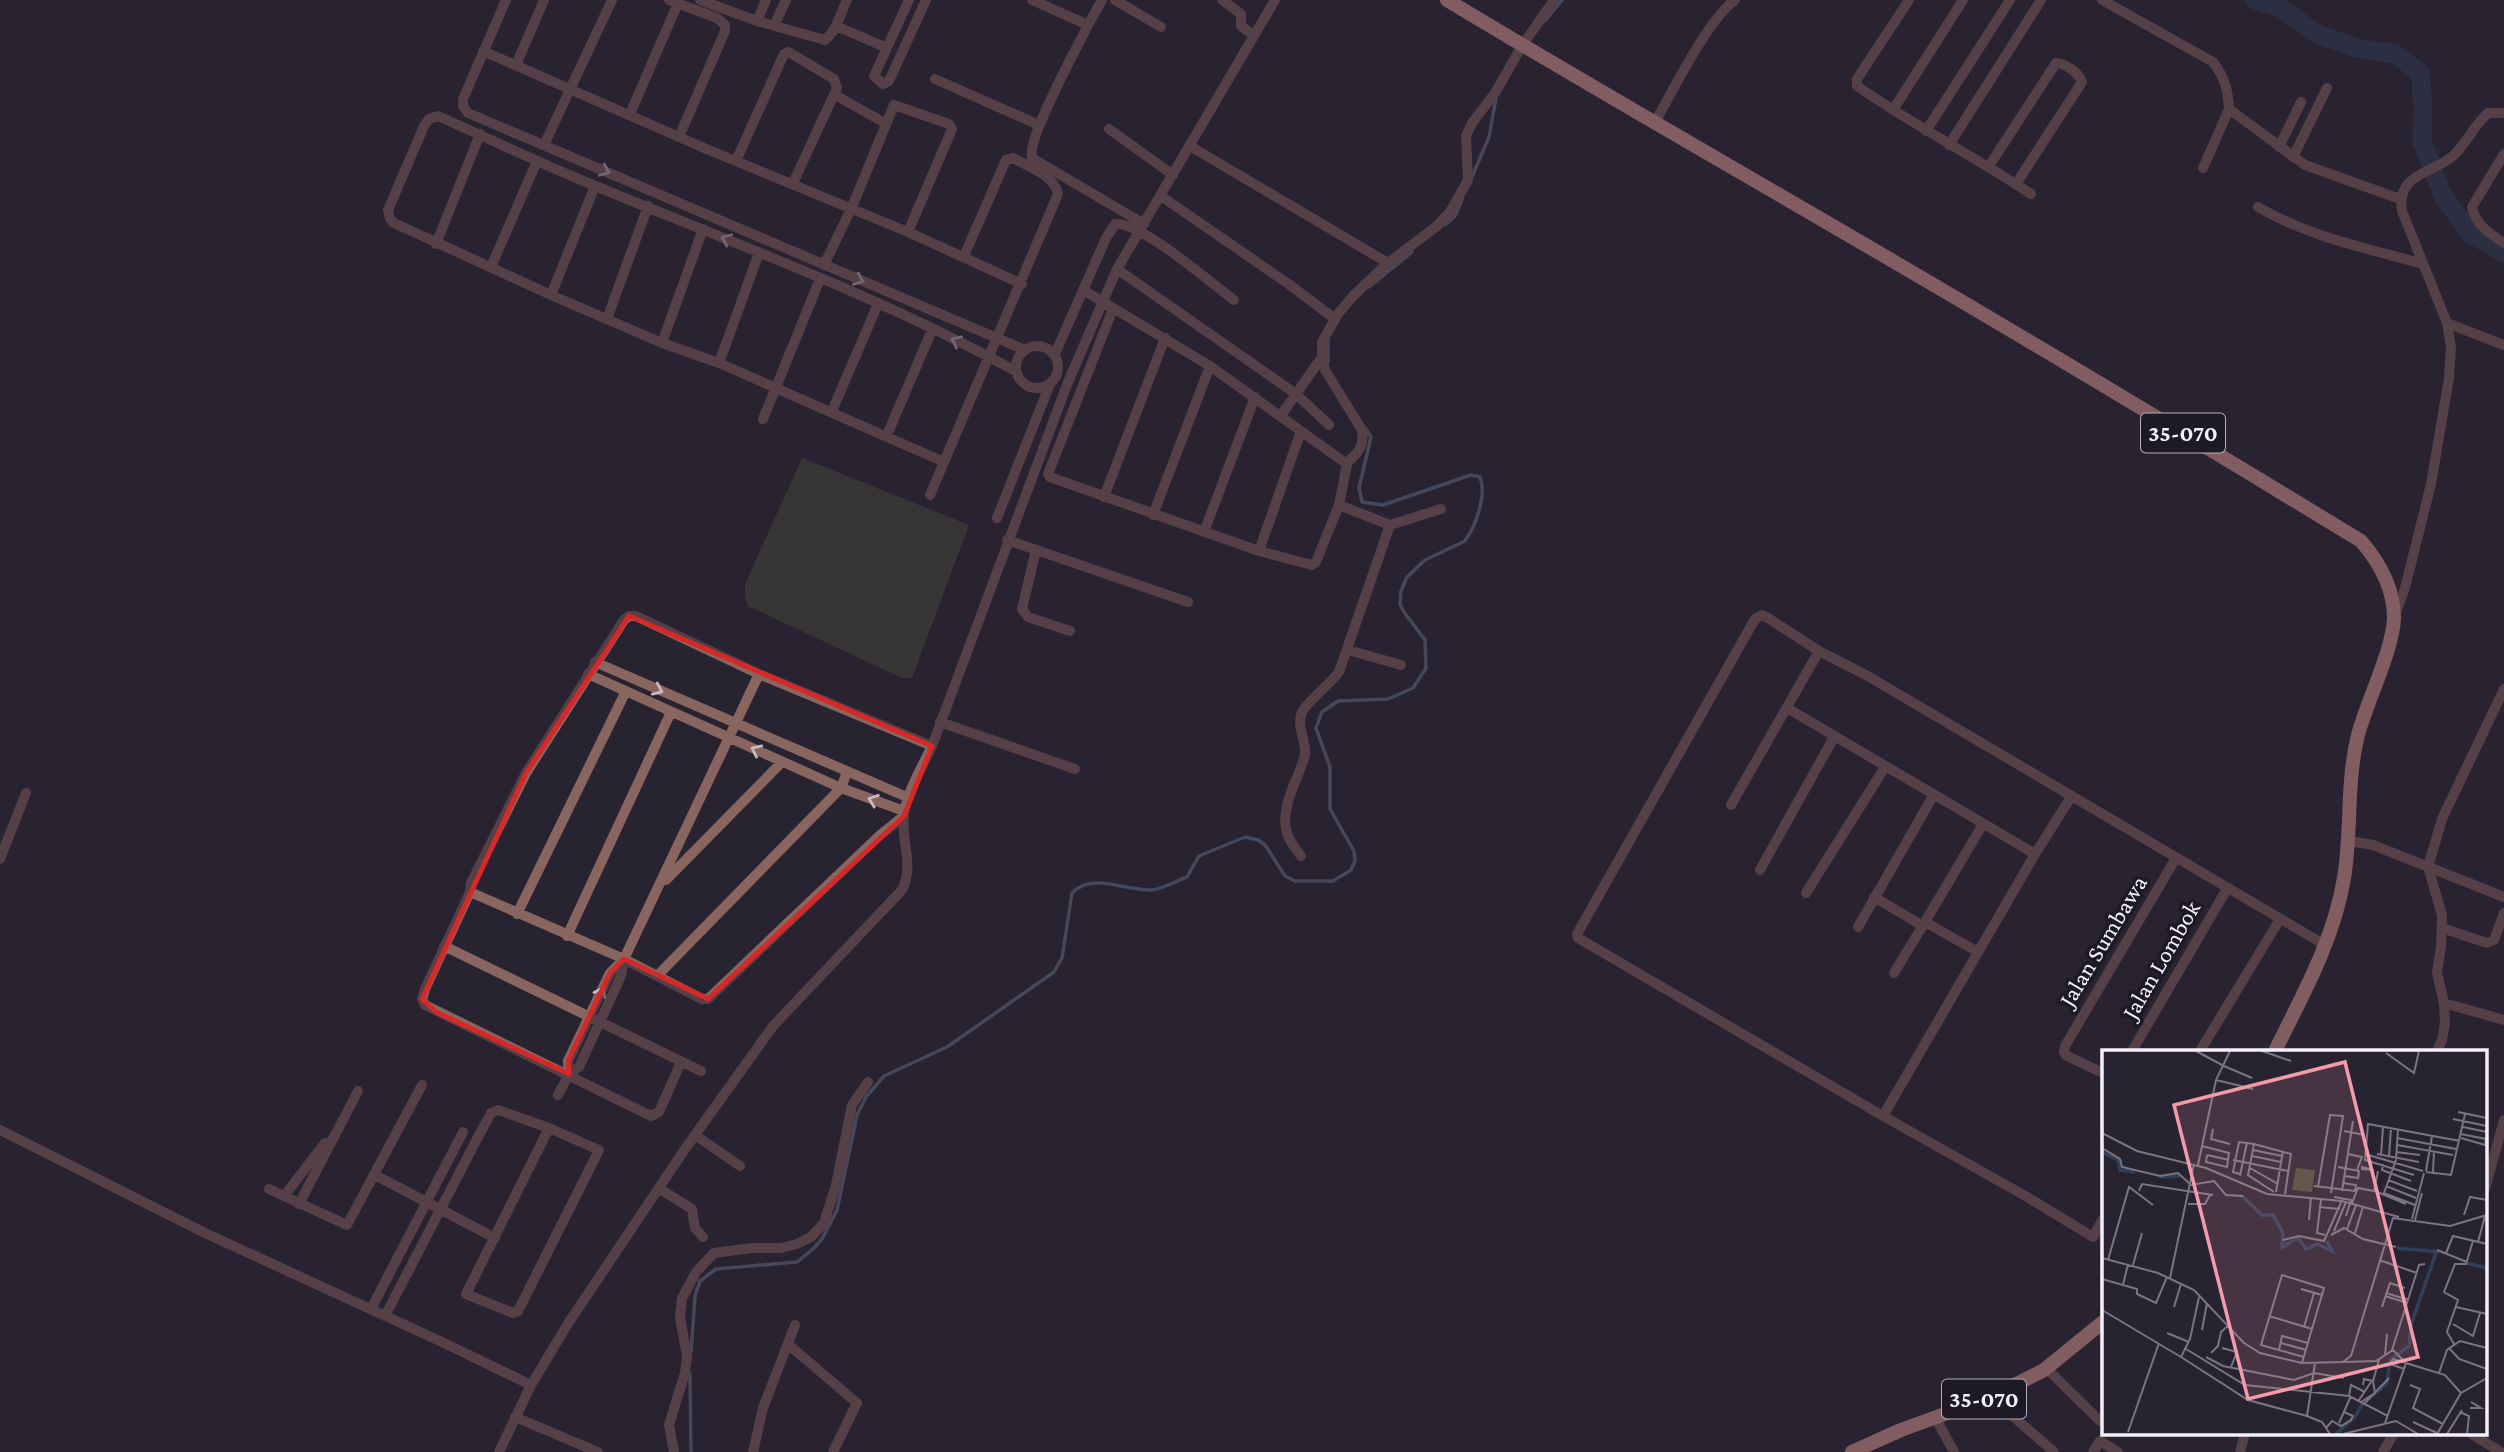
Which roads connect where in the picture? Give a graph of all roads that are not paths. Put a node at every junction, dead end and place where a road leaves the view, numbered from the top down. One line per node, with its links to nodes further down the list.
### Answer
1 (506, 0): 32 (street)
2 (544, 0): 33 (street)
3 (612, 0): 36 (street)
4 (702, 0): 24 (street)
5 (766, 0): 24 (street)
6 (786, 0): 26 (street)
7 (847, 0): 27 (street)
8 (909, 0): 30 (street)
9 (926, 0): 30 (street)
10 (1032, 0): 25 (street)
11 (1102, 0): 25 (street)
12 (1115, 0): 28 (street)
13 (1222, 0): 29 (street)
14 (1275, 0): 29 (street)
15 (1447, 0): 31 (main road, 35-070)
16 (1554, 0): 31 (street)
17 (1735, 0): 44 (street)
18 (1909, 0): 40 (street)
19 (1963, 0): 40 (street)
20 (2010, 0): 47 (street)
21 (2042, 0): 52 (street)
22 (2102, 0): 39 (street)
23 (674, 2): 42 (street); 50 (street)
24 (757, 21): 26 (street)
25 (1088, 25): 45 (street)
26 (774, 26): 27 (street)
27 (836, 26): 30 (street)
28 (1161, 27)
29 (1254, 37): 53 (street)
30 (887, 48)
31 (1528, 49): 44 (main road, 35-070); 82 (street)
32 (483, 51): 33 (street); 49 (street)
33 (516, 65): 36 (street)
34 (934, 79): 45 (street)
35 (2327, 88): 57 (street)
36 (570, 89): 42 (street); 51 (street)
37 (835, 95): 43 (street); 60 (street); 65 (street)
38 (2301, 102): 54 (street)
39 (2229, 109): 54 (street); 62 (street)
40 (1893, 110): 47 (street)
41 (2504, 113): 70 (street)
42 (630, 114): 50 (street)
43 (886, 122): 72 (street); 76 (street)
44 (1655, 122): 138 (main road, 35-070)
45 (1039, 125): 74 (street)
46 (1109, 129): 64 (street)
47 (1926, 131): 52 (street)
48 (480, 134): 55 (street); 78 (street); 78 (street)
49 (520, 135): 51 (street); 55 (street)
50 (679, 137): 60 (street)
51 (544, 145): 58 (street)
52 (1949, 145): 61 (street)
53 (1190, 146): 64 (street); 82 (street)
54 (2279, 147): 57 (street)
55 (514, 149): 59 (street)
56 (2504, 155): 77 (street)
57 (2293, 157): 70 (street)
58 (576, 159): 63 (street); 79 (street, one-way to 79)
59 (537, 161): 63 (street); 85 (street)
60 (736, 161): 65 (street)
61 (1989, 166): 66 (street); 66 (street)
62 (2203, 168)
63 (569, 175): 67 (street)
64 (1173, 175): 69 (street)
65 (793, 183): 72 (street)
66 (2016, 184): 68 (street)
67 (595, 186): 71 (street); 91 (street)
68 (2031, 194)
69 (1161, 197): 74 (street); 96 (street)
70 (2400, 199): 83 (street)
71 (648, 206): 75 (street); 97 (street)
72 (852, 207): 76 (street); 84 (street)
73 (2258, 207): 83 (street)
74 (1142, 227): 87 (street); 90 (street); 92 (street)
75 (703, 229): 80 (street, one-way to 75); 102 (street)
76 (908, 232): 81 (street)
77 (2504, 243)
78 (436, 244): 85 (street)
79 (795, 252): 84 (street); 86 (street)
80 (759, 253): 86 (street); 108 (street)
81 (964, 256): 89 (street); 89 (street)
82 (1388, 262): 96 (street)
83 (2423, 264): 98 (street)
84 (824, 265): 100 (street, one-way to 100)
85 (491, 267): 91 (street)
86 (790, 267): 88 (street)
87 (1117, 269): 93 (street); 114 (street)
88 (820, 279): 94 (street); 113 (street)
89 (1022, 284): 100 (street)
90 (1083, 290): 93 (street); 105 (street)
91 (551, 295): 97 (street)
92 (1234, 300)
93 (1102, 302): 95 (street); 112 (street)
94 (878, 304): 99 (street); 116 (street)
95 (1113, 310): 101 (street); 125 (street)
96 (1335, 319): 107 (street)
97 (607, 320): 102 (street)
98 (2447, 324): 103 (street); 138 (street)
99 (932, 330): 106 (street, one-way to 99); 121 (street)
100 (996, 338): 104 (street); 106 (street)
101 (1165, 338): 109 (street); 125 (street)
102 (662, 343): 108 (street)
103 (2504, 345)
104 (1025, 349): 105 (street); 110 (street)
105 (1055, 354): 111 (street)
106 (989, 357): 110 (street); 123 (street)
107 (1322, 357): 114 (street); 122 (street)
108 (719, 363): 113 (street)
109 (1210, 366): 115 (street); 130 (street)
110 (1017, 372): 111 (street)
111 (1054, 380): 112 (street); 126 (street)
112 (1068, 382): 128 (street)
113 (776, 387): 116 (street); 118 (street)
114 (1296, 394): 117 (street); 119 (street)
115 (1255, 397): 120 (street); 133 (street)
116 (832, 411): 121 (street)
117 (1284, 411)
118 (763, 419)
119 (1329, 425)
120 (1301, 431): 127 (street); 136 (street)
121 (887, 435): 123 (street)
122 (1351, 459)
123 (944, 462): 124 (street)
124 (930, 495)
125 (1104, 497): 130 (street)
126 (1003, 502): 128 (street); 131 (street)
127 (1339, 505): 132 (street); 136 (street)
128 (1020, 508): 134 (street)
129 (1441, 509): 132 (street)
130 (1153, 515): 133 (street)
131 (997, 518)
132 (1390, 525): 140 (street)
133 (1204, 532): 136 (street)
134 (1007, 541): 135 (street); 150 (street)
135 (1036, 550): 137 (street); 139 (street)
136 (1259, 551)
137 (1188, 602)
138 (2394, 618): 167 (main road, 35-070)
139 (1070, 631)
140 (1348, 650): 143 (street); 169 (street)
141 (1819, 651): 148 (street); 162 (street); 208 (street)
142 (595, 662): 144 (street); 145 (street); 151 (street, one-way to 151)
143 (1401, 665)
144 (588, 674): 147 (street); 176 (street)
145 (759, 674): 151 (street); 154 (street)
146 (2504, 689): 172 (street)
147 (626, 691): 149 (street); 181 (street)
148 (1787, 708): 152 (street); 164 (street)
149 (671, 712): 153 (street); 186 (street)
150 (940, 722): 154 (street); 157 (street)
151 (737, 724): 153 (street); 158 (street)
152 (1834, 737): 156 (street); 173 (street)
153 (730, 738): 155 (street, one-way to 153); 174 (street)
154 (932, 746): 163 (street)
155 (782, 762): 159 (street); 174 (street)
156 (1885, 767): 161 (street); 177 (street)
157 (1075, 769)
158 (848, 772): 159 (street); 163 (street)
159 (841, 788): 165 (street, one-way to 159); 192 (street)
160 (26, 793): 171 (street)
161 (1933, 796): 166 (street); 179 (street)
162 (2071, 797): 168 (street); 170 (street)
163 (909, 798): 165 (street)
164 (1731, 805)
165 (904, 814): 192 (street); 214 (street)
166 (1983, 824): 168 (street); 183 (street)
167 (2349, 841): 172 (street); 187 (main road, 35-070)
168 (2035, 854): 189 (street)
169 (1301, 856)
170 (2176, 858): 175 (street); 202 (street, Jalan Sumbawa)
171 (0, 859)
172 (2424, 865): 178 (street); 185 (street)
173 (1760, 870)
174 (659, 887): 190 (street)
175 (2227, 889): 182 (street); 196 (street, Jalan Lombok)
176 (470, 892): 181 (street); 188 (street)
177 (1806, 893)
178 (2504, 897)
179 (1874, 898): 183 (street); 184 (street)
180 (2504, 913): 185 (street)
181 (517, 915): 186 (street)
182 (2280, 919): 187 (street); 197 (street)
183 (1924, 924): 189 (street); 191 (street)
184 (1858, 927)
185 (2442, 928): 193 (street)
186 (567, 936): 190 (street)
187 (2325, 945): 198 (main road, 35-070)
188 (444, 946): 194 (street); 203 (street)
189 (1978, 952): 208 (street)
190 (624, 959): 192 (street); 194 (street)
191 (1894, 973)
192 (657, 976)
193 (2444, 1003): 195 (street); 199 (street)
194 (594, 1019): 200 (street); 203 (street)
195 (2504, 1020)
196 (2133, 1050)
197 (2201, 1050)
198 (2276, 1050)
199 (2437, 1050)
200 (681, 1062): 201 (street); 203 (street)
201 (701, 1071)
202 (2102, 1073)
203 (569, 1074): 207 (street)
204 (868, 1082): 244 (street)
205 (422, 1085): 216 (street)
206 (358, 1091): 209 (street)
207 (558, 1095)
208 (1883, 1116): 224 (street)
209 (344, 1118): 220 (street); 222 (street)
210 (2504, 1121): 217 (street)
211 (549, 1128): 223 (street); 226 (street); 226 (street)
212 (0, 1129): 227 (street)
213 (463, 1132): 221 (street)
214 (695, 1135): 215 (street); 219 (street)
215 (740, 1166)
216 (375, 1175): 221 (street); 222 (street)
217 (2486, 1185)
218 (268, 1189): 220 (street)
219 (660, 1189): 225 (street); 233 (street)
220 (284, 1196): 222 (street)
221 (427, 1202): 223 (street); 227 (street)
222 (299, 1204)
223 (440, 1209): 226 (street); 228 (street)
224 (2102, 1221)
225 (703, 1237)
226 (495, 1238)
227 (371, 1309): 228 (street)
228 (385, 1316): 233 (street)
229 (2102, 1323): 232 (main road, 35-070)
230 (795, 1325): 231 (street)
231 (789, 1345): 245 (street); 246 (street)
232 (2046, 1368): 234 (main road, 35-070); 237 (street)
233 (530, 1385): 235 (street)
234 (1991, 1397): 236 (main road, 35-070); 249 (street)
235 (515, 1417): 242 (street); 243 (street)
236 (1935, 1417): 241 (main road, 35-070); 248 (street)
237 (2099, 1421)
238 (2245, 1434): 252 (street)
239 (2393, 1434): 253 (street)
240 (2472, 1434): 254 (street)
241 (1868, 1449): 247 (main road, 35-070)
242 (499, 1452)
243 (598, 1452)
244 (674, 1452)
245 (753, 1452)
246 (833, 1452)
247 (1852, 1452)
248 (1954, 1452)
249 (2054, 1452)
250 (2093, 1452): 251 (street)
251 (2118, 1452)
252 (2240, 1452)
253 (2383, 1452)
254 (2501, 1452)

